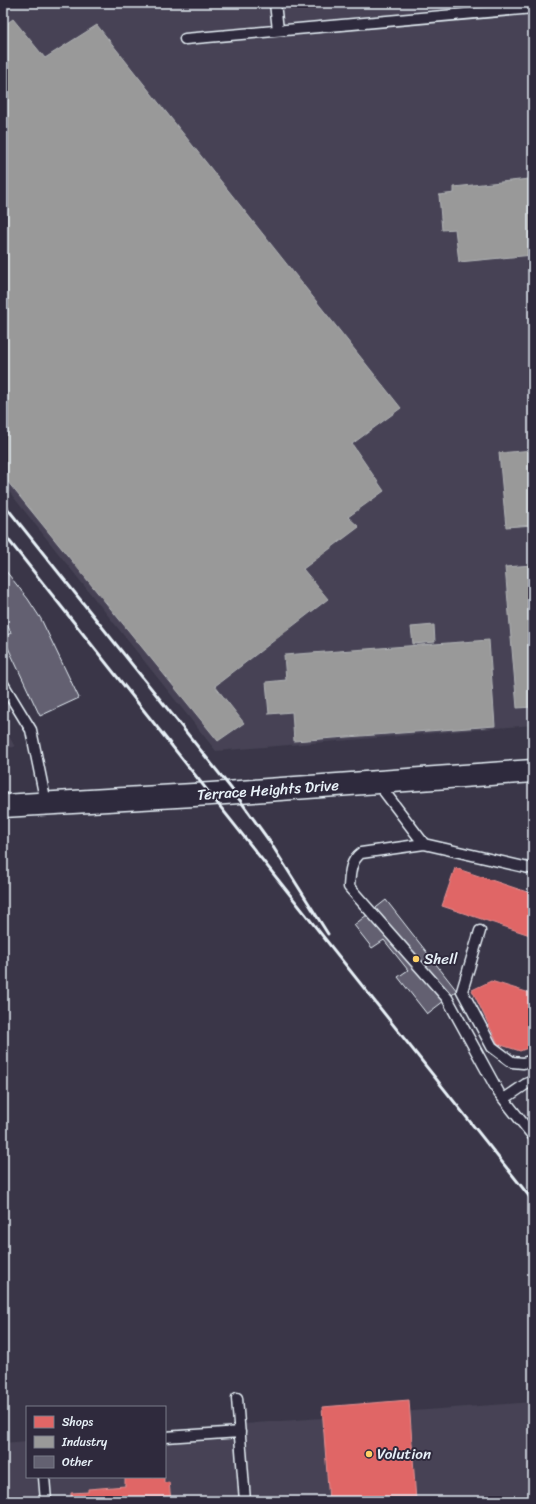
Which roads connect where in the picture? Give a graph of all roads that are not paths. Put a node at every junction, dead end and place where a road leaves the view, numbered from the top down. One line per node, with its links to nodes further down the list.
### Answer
1 (275, 3): 3 (lane)
2 (533, 8): 3 (lane)
3 (278, 30): 4 (lane)
4 (184, 39)
5 (3, 684): 8 (lane)
6 (533, 771): 7 (main road, Terrace Heights Drive)
7 (377, 782): 8 (main road, Terrace Heights Drive); 10 (lane)
8 (46, 803): 9 (main road, Terrace Heights Drive)
9 (3, 806)
10 (424, 844): 11 (lane); 15 (lane)
11 (533, 869)
12 (480, 931): 13 (lane)
13 (533, 1060)
14 (533, 1081): 15 (lane)
15 (504, 1099): 16 (lane)
16 (533, 1136)
17 (237, 1398): 18 (lane)
18 (240, 1432): 19 (lane); 22 (lane)
19 (166, 1437)
20 (44, 1478): 21 (lane)
21 (46, 1501)
22 (245, 1501)

